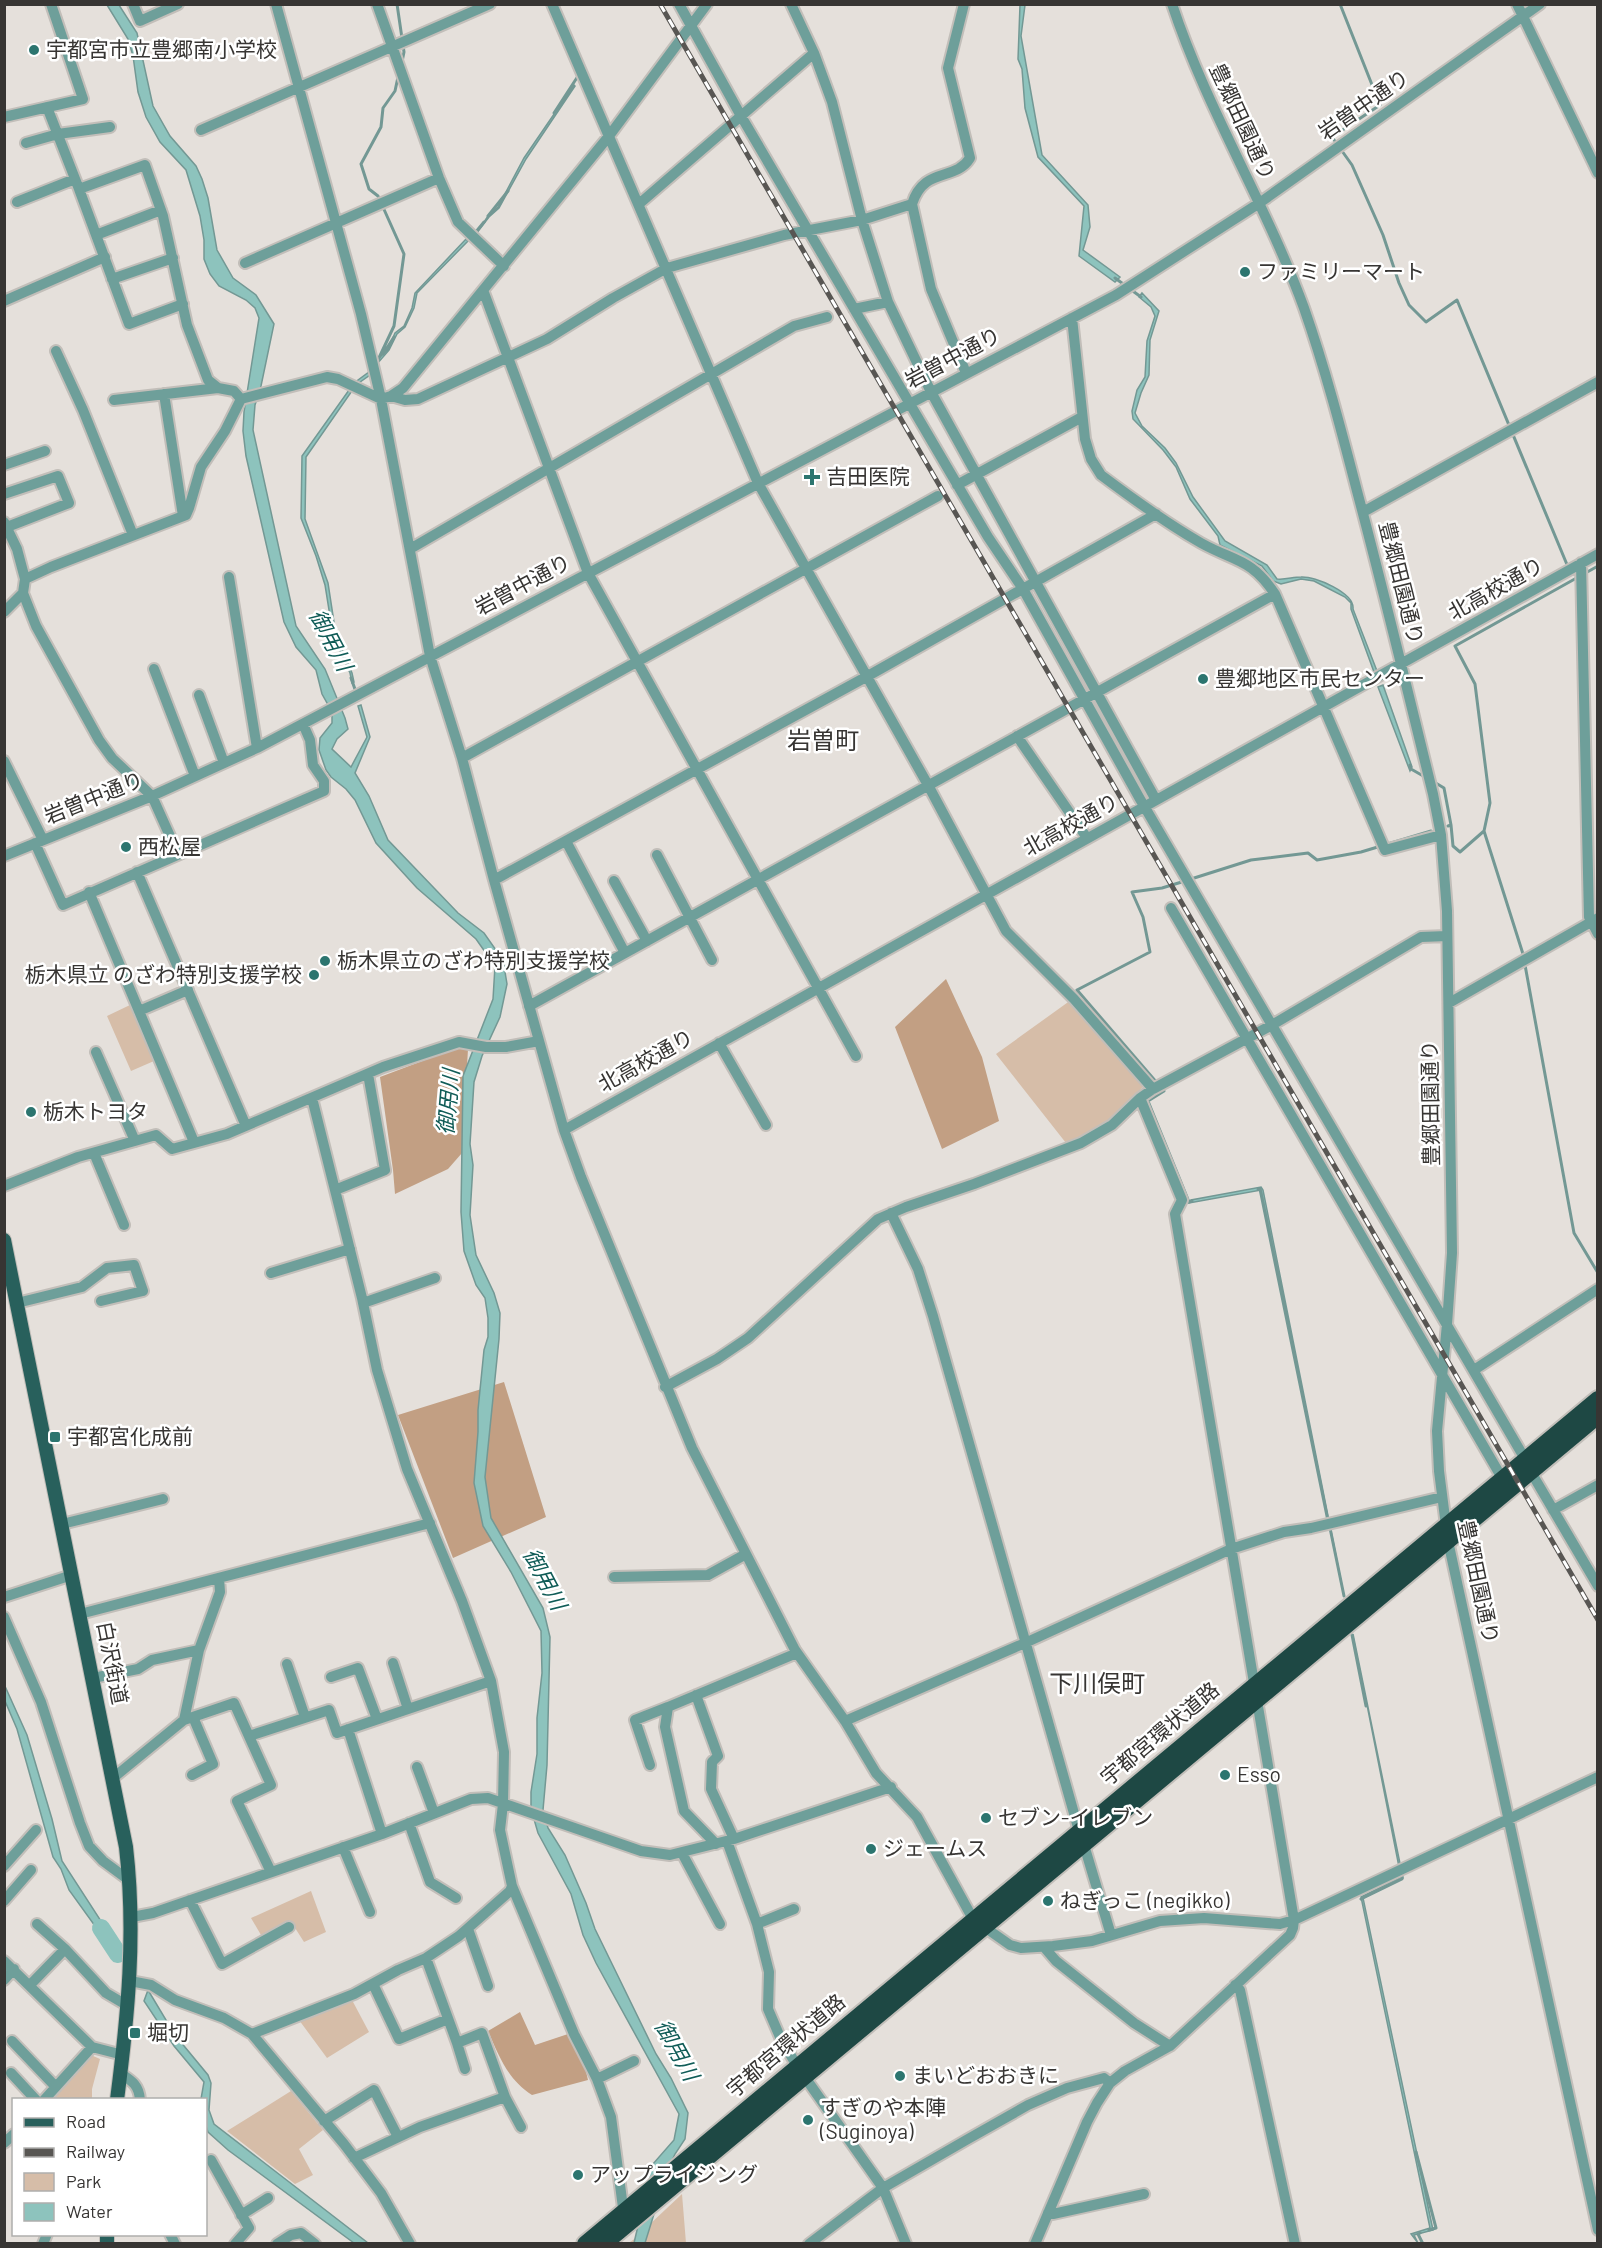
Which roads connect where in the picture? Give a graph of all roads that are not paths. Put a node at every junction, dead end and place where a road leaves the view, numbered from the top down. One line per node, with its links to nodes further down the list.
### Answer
1 (51, 4): 20 (street)
2 (133, 4): 3 (street)
3 (178, 4)
4 (276, 4): 19 (street)
5 (377, 4): 17 (street)
6 (490, 4): 17 (street)
7 (552, 4): 26 (street)
8 (679, 4): 16 (street)
9 (707, 4): 16 (street)
10 (791, 4): 18 (street)
11 (964, 4): 33 (street)
12 (1172, 4): 34 (street, 豊郷田園通り)
13 (1517, 4): 15 (street)
14 (1540, 4): 15 (street, 岩曽中通り)
15 (1523, 17): 28 (street); 34 (street, 岩曽中通り)
16 (692, 26): 21 (street); 26 (street)
17 (392, 47): 19 (street); 29 (street)
18 (813, 53): 21 (street); 36 (street)
19 (298, 88): 24 (street); 37 (street)
20 (47, 107): 22 (street); 25 (street)
21 (741, 116): 32 (street); 38 (street)
22 (4, 117)
23 (110, 126): 25 (street)
24 (201, 130)
25 (58, 134): 27 (street); 30 (street)
26 (609, 136): 32 (street); 43 (street)
27 (27, 143)
28 (1598, 173)
29 (439, 178): 37 (street); 43 (street)
30 (77, 184): 31 (street); 35 (street); 39 (street)
31 (17, 202)
32 (639, 204): 44 (street)
33 (912, 204): 36 (street); 56 (street)
34 (1258, 204): 52 (street, 岩曽中通り); 74 (street, 豊郷田園通り)
35 (161, 210): 39 (street); 41 (street)
36 (862, 220): 38 (street); 48 (street)
37 (337, 223): 42 (street); 61 (street)
38 (809, 232): 44 (street); 50 (street)
39 (96, 235): 40 (street)
40 (105, 257): 45 (street); 47 (street)
41 (173, 258): 45 (street); 49 (street)
42 (245, 263)
43 (504, 266): 46 (street)
44 (667, 268): 54 (street); 55 (street)
45 (112, 279): 49 (street)
46 (483, 290): 54 (street); 61 (street)
47 (4, 301)
48 (888, 302): 50 (street); 59 (street)
49 (183, 304): 58 (street)
50 (854, 309): 64 (street)
51 (827, 317): 55 (street)
52 (1072, 318): 56 (street, 岩曽中通り); 65 (street)
53 (56, 351): 78 (street)
54 (508, 357): 61 (street); 68 (street)
55 (711, 373): 68 (street); 70 (street)
56 (966, 373): 59 (street, 岩曽中通り)
57 (1598, 382): 74 (street)
58 (218, 388): 60 (street); 62 (street)
59 (931, 392): 64 (street, 岩曽中通り); 69 (street)
60 (164, 394): 63 (street); 76 (street)
61 (386, 397): 62 (street); 79 (street)
62 (241, 399): 76 (street)
63 (114, 400)
64 (909, 403): 70 (street, 岩曽中通り); 71 (street)
65 (1082, 417): 69 (street); 75 (street)
66 (45, 451): 67 (street)
67 (4, 465)
68 (550, 469): 79 (street); 83 (street)
69 (977, 474): 71 (street); 86 (street)
70 (758, 483): 82 (street); 83 (street, 岩曽中通り)
71 (957, 485): 87 (street)
72 (4, 494): 77 (street)
73 (938, 496): 82 (street)
74 (1363, 512): 93 (street, 豊郷田園通り)
75 (1156, 514): 86 (street); 89 (street)
76 (183, 516): 78 (street)
77 (6, 524): 85 (street)
78 (133, 535): 85 (street)
79 (410, 549): 91 (street)
80 (1598, 554): 81 (street, 北高校通り)
81 (1581, 563): 93 (street, 北高校通り); 127 (street)
82 (806, 568): 92 (street); 95 (street)
83 (588, 573): 91 (street, 岩曽中通り); 92 (street)
84 (229, 577): 102 (street)
85 (25, 579): 88 (street)
86 (1037, 582): 87 (street); 96 (street)
87 (1023, 590): 95 (street); 98 (street)
88 (23, 593): 90 (street); 109 (street)
89 (1275, 594): 96 (street); 99 (street)
90 (4, 612)
91 (430, 656): 100 (street, 岩曽中通り); 103 (street)
92 (637, 661): 103 (street); 106 (street)
93 (1401, 664): 99 (street, 北高校通り); 112 (street, 豊郷田園通り)
94 (154, 669): 107 (street)
95 (866, 677): 106 (street); 108 (street)
96 (1098, 692): 98 (street); 110 (street)
97 (199, 695): 105 (street)
98 (1084, 699): 101 (street); 111 (street)
99 (1324, 707): 110 (street, 北高校通り); 112 (street)
100 (303, 724): 102 (street, 岩曽中通り); 116 (street)
101 (1017, 736): 108 (street); 113 (street)
102 (257, 748): 105 (street, 岩曽中通り)
103 (462, 758): 121 (street)
104 (4, 761): 115 (street)
105 (224, 763): 107 (street, 岩曽中通り)
106 (698, 769): 114 (street); 120 (street)
107 (195, 776): 109 (street, 岩曽中通り)
108 (928, 785): 120 (street); 124 (street)
109 (152, 796): 115 (street, 岩曽中通り); 116 (street)
110 (1156, 800): 111 (street, 北高校通り)
111 (1144, 807): 113 (street, 北高校通り); 138 (street)
112 (1441, 835): 129 (street, 豊郷田園通り)
113 (1087, 838): 124 (street, 北高校通り)
114 (566, 841): 121 (street); 131 (street)
115 (39, 842): 118 (street, 岩曽中通り); 123 (street)
116 (178, 854): 119 (street)
117 (657, 855): 126 (street)
118 (4, 856)
119 (136, 872): 123 (street); 134 (street)
120 (758, 879): 126 (street); 133 (street)
121 (494, 880): 136 (street)
122 (614, 881): 130 (street)
123 (89, 892): 137 (street)
124 (987, 894): 133 (street, 北高校通り); 145 (street)
125 (1172, 908): 139 (street)
126 (688, 918): 130 (street); 132 (street)
127 (1594, 920): 128 (street); 135 (street)
128 (1598, 934)
129 (1447, 936): 135 (street, 豊郷田園通り); 138 (street)
130 (647, 941): 131 (street)
131 (625, 953): 136 (street)
132 (712, 960)
133 (818, 987): 141 (street, 北高校通り); 143 (street)
134 (188, 990): 137 (street); 149 (street)
135 (1449, 1003): 166 (street, 豊郷田園通り)
136 (529, 1006): 140 (street)
137 (139, 1011): 152 (street)
138 (1272, 1025): 139 (street); 166 (street)
139 (1247, 1039): 145 (street); 168 (street)
140 (539, 1041): 144 (street); 150 (street)
141 (719, 1043): 148 (street); 150 (street, 北高校通り)
142 (96, 1052): 151 (street)
143 (856, 1056)
144 (368, 1074): 146 (street); 155 (street)
145 (1153, 1089): 147 (street)
146 (312, 1098): 149 (street); 155 (street)
147 (1140, 1098): 156 (street); 182 (street)
148 (766, 1125)
149 (246, 1126): 152 (street)
150 (564, 1130): 169 (street)
151 (135, 1141): 152 (street); 153 (street)
152 (194, 1142)
153 (94, 1153): 154 (street); 157 (street)
154 (4, 1186)
155 (335, 1190): 159 (street)
156 (891, 1213): 169 (street); 191 (street)
157 (124, 1225)
158 (4, 1240): 164 (main road, 白沢街道)
159 (350, 1250): 160 (street); 165 (street)
160 (271, 1273)
161 (435, 1278): 165 (street)
162 (1598, 1289): 167 (street)
163 (101, 1301): 164 (street)
164 (17, 1303): 179 (main road, 白沢街道)
165 (363, 1303): 178 (street)
166 (1448, 1324): 167 (street); 168 (street, 豊郷田園通り)
167 (1474, 1370): 172 (street)
168 (1442, 1372): 173 (street); 175 (street, 豊郷田園通り)
169 (665, 1387): 183 (street)
170 (1598, 1399): 172 (highway, 宇都宮環状道路)
171 (1598, 1416): 172 (highway, 宇都宮環状道路)
172 (1528, 1466): 173 (highway, 宇都宮環状道路); 177 (street); 181 (highway, 宇都宮環状道路)
173 (1502, 1478): 180 (highway, 宇都宮環状道路)
174 (1598, 1485): 177 (street)
175 (1442, 1497): 180 (street, 豊郷田園通り); 182 (street)
176 (163, 1499): 179 (street)
177 (1553, 1510): 187 (street)
178 (430, 1523): 186 (street); 198 (street)
179 (62, 1524): 184 (main road, 白沢街道)
180 (1446, 1524): 181 (street, 豊郷田園通り); 199 (highway, 宇都宮環状道路)
181 (1448, 1541): 199 (highway, 宇都宮環状道路); 217 (street, 豊郷田園通り)
182 (1231, 1549): 191 (street); 199 (street)
183 (746, 1554): 185 (street); 193 (street)
184 (72, 1575): 188 (street); 189 (main road, 白沢街道)
185 (614, 1577)
186 (219, 1578): 189 (street); 192 (street)
187 (1598, 1586)
188 (4, 1597)
189 (80, 1614): 197 (main road, 白沢街道)
190 (4, 1617): 228 (street)
191 (1025, 1643): 206 (street); 221 (street)
192 (199, 1650): 197 (street); 204 (street)
193 (797, 1653): 200 (street); 206 (street)
194 (393, 1663): 202 (street)
195 (287, 1664): 203 (street)
196 (331, 1677): 205 (street)
197 (93, 1678): 212 (main road, 白沢街道)
198 (491, 1681): 202 (street); 215 (street)
199 (1254, 1694): 221 (highway, 宇都宮環状道路); 236 (street)
200 (696, 1695): 201 (street); 222 (street)
201 (668, 1707): 209 (street); 222 (street)
202 (408, 1709): 205 (street)
203 (305, 1717): 207 (street); 208 (street)
204 (189, 1719): 208 (street); 211 (street); 212 (street)
205 (377, 1719): 207 (street)
206 (845, 1721): 214 (street)
207 (348, 1729): 220 (street)
208 (249, 1736): 227 (street)
209 (650, 1766)
210 (417, 1767): 216 (street)
211 (192, 1775)
212 (113, 1778): 228 (main road, 白沢街道)
213 (1598, 1778): 217 (street)
214 (891, 1787): 222 (street); 238 (street)
215 (503, 1804): 216 (street); 224 (street); 229 (street)
216 (434, 1813): 218 (street)
217 (1510, 1818): 236 (street); 284 (street, 豊郷田園通り)
218 (409, 1823): 220 (street); 230 (street)
219 (36, 1830): 225 (street)
220 (382, 1834): 223 (street)
221 (1081, 1838): 238 (highway, 宇都宮環状道路); 243 (street)
222 (726, 1841): 224 (street); 240 (street)
223 (343, 1847): 227 (street); 234 (street)
224 (682, 1852): 237 (street)
225 (4, 1866)
226 (31, 1870): 231 (street)
227 (271, 1872): 232 (street)
228 (130, 1881): 235 (main road, 白沢街道)
229 (512, 1886): 242 (street); 268 (street)
230 (456, 1898)
231 (5, 1899)
232 (190, 1900): 235 (street); 241 (street)
233 (794, 1909): 240 (street)
234 (370, 1912)
235 (132, 1917): 250 (main road, 白沢街道)
236 (1294, 1920): 243 (street); 253 (street)
237 (720, 1923)
238 (979, 1923): 244 (street); 265 (highway, 宇都宮環状道路)
239 (37, 1924): 245 (street)
240 (758, 1924): 265 (street)
241 (289, 1927)
242 (468, 1929): 246 (street); 254 (street)
243 (1111, 1935): 244 (street)
244 (1044, 1947): 260 (street)
245 (65, 1949): 252 (street); 255 (street)
246 (426, 1958): 251 (street); 256 (street)
247 (4, 1961): 248 (street)
248 (14, 1969): 249 (street); 252 (street)
249 (4, 1980)
250 (130, 1981): 255 (main road, 白沢街道); 257 (street)
251 (373, 1984): 256 (street); 257 (street)
252 (30, 1985): 261 (street)
253 (1235, 1985): 260 (street); 298 (street)
254 (488, 1986)
255 (128, 2006): 262 (main road, 白沢街道)
256 (448, 2019): 259 (street)
257 (252, 2034): 276 (street)
258 (12, 2041): 270 (street)
259 (457, 2043): 264 (street); 271 (street)
260 (1170, 2046): 269 (street)
261 (92, 2047): 262 (street); 270 (street)
262 (123, 2055): 267 (main road, 白沢街道)
263 (634, 2061): 268 (street)
264 (465, 2069)
265 (801, 2071): 281 (street); 287 (highway, 宇都宮環状道路)
266 (11, 2073): 272 (street)
267 (120, 2073): 274 (main road, 白沢街道); 275 (street)
268 (597, 2079): 287 (street)
269 (1110, 2083): 281 (street); 285 (street)
270 (55, 2086): 273 (street)
271 (505, 2097): 277 (street); 278 (street)
272 (34, 2098)
273 (46, 2098)
274 (117, 2098)
275 (140, 2098)
276 (324, 2121): 278 (street); 279 (street)
277 (521, 2127)
278 (398, 2137): 279 (street)
279 (354, 2158): 292 (street)
280 (211, 2160): 286 (street)
281 (883, 2188): 295 (street); 296 (street)
282 (1144, 2194): 285 (street)
283 (268, 2198): 286 (street)
284 (1594, 2202): 288 (street, 豊郷田園通り)
285 (1048, 2212): 297 (street)
286 (242, 2215): 289 (street)
287 (626, 2218): 293 (highway, 宇都宮環状道路); 294 (highway, 宇都宮環状道路)
288 (1598, 2230)
289 (235, 2244)
290 (277, 2244): 291 (street)
291 (315, 2244)
292 (410, 2244)
293 (585, 2244)
294 (604, 2244)
295 (809, 2244)
296 (906, 2244)
297 (1035, 2244)
298 (1295, 2244)

